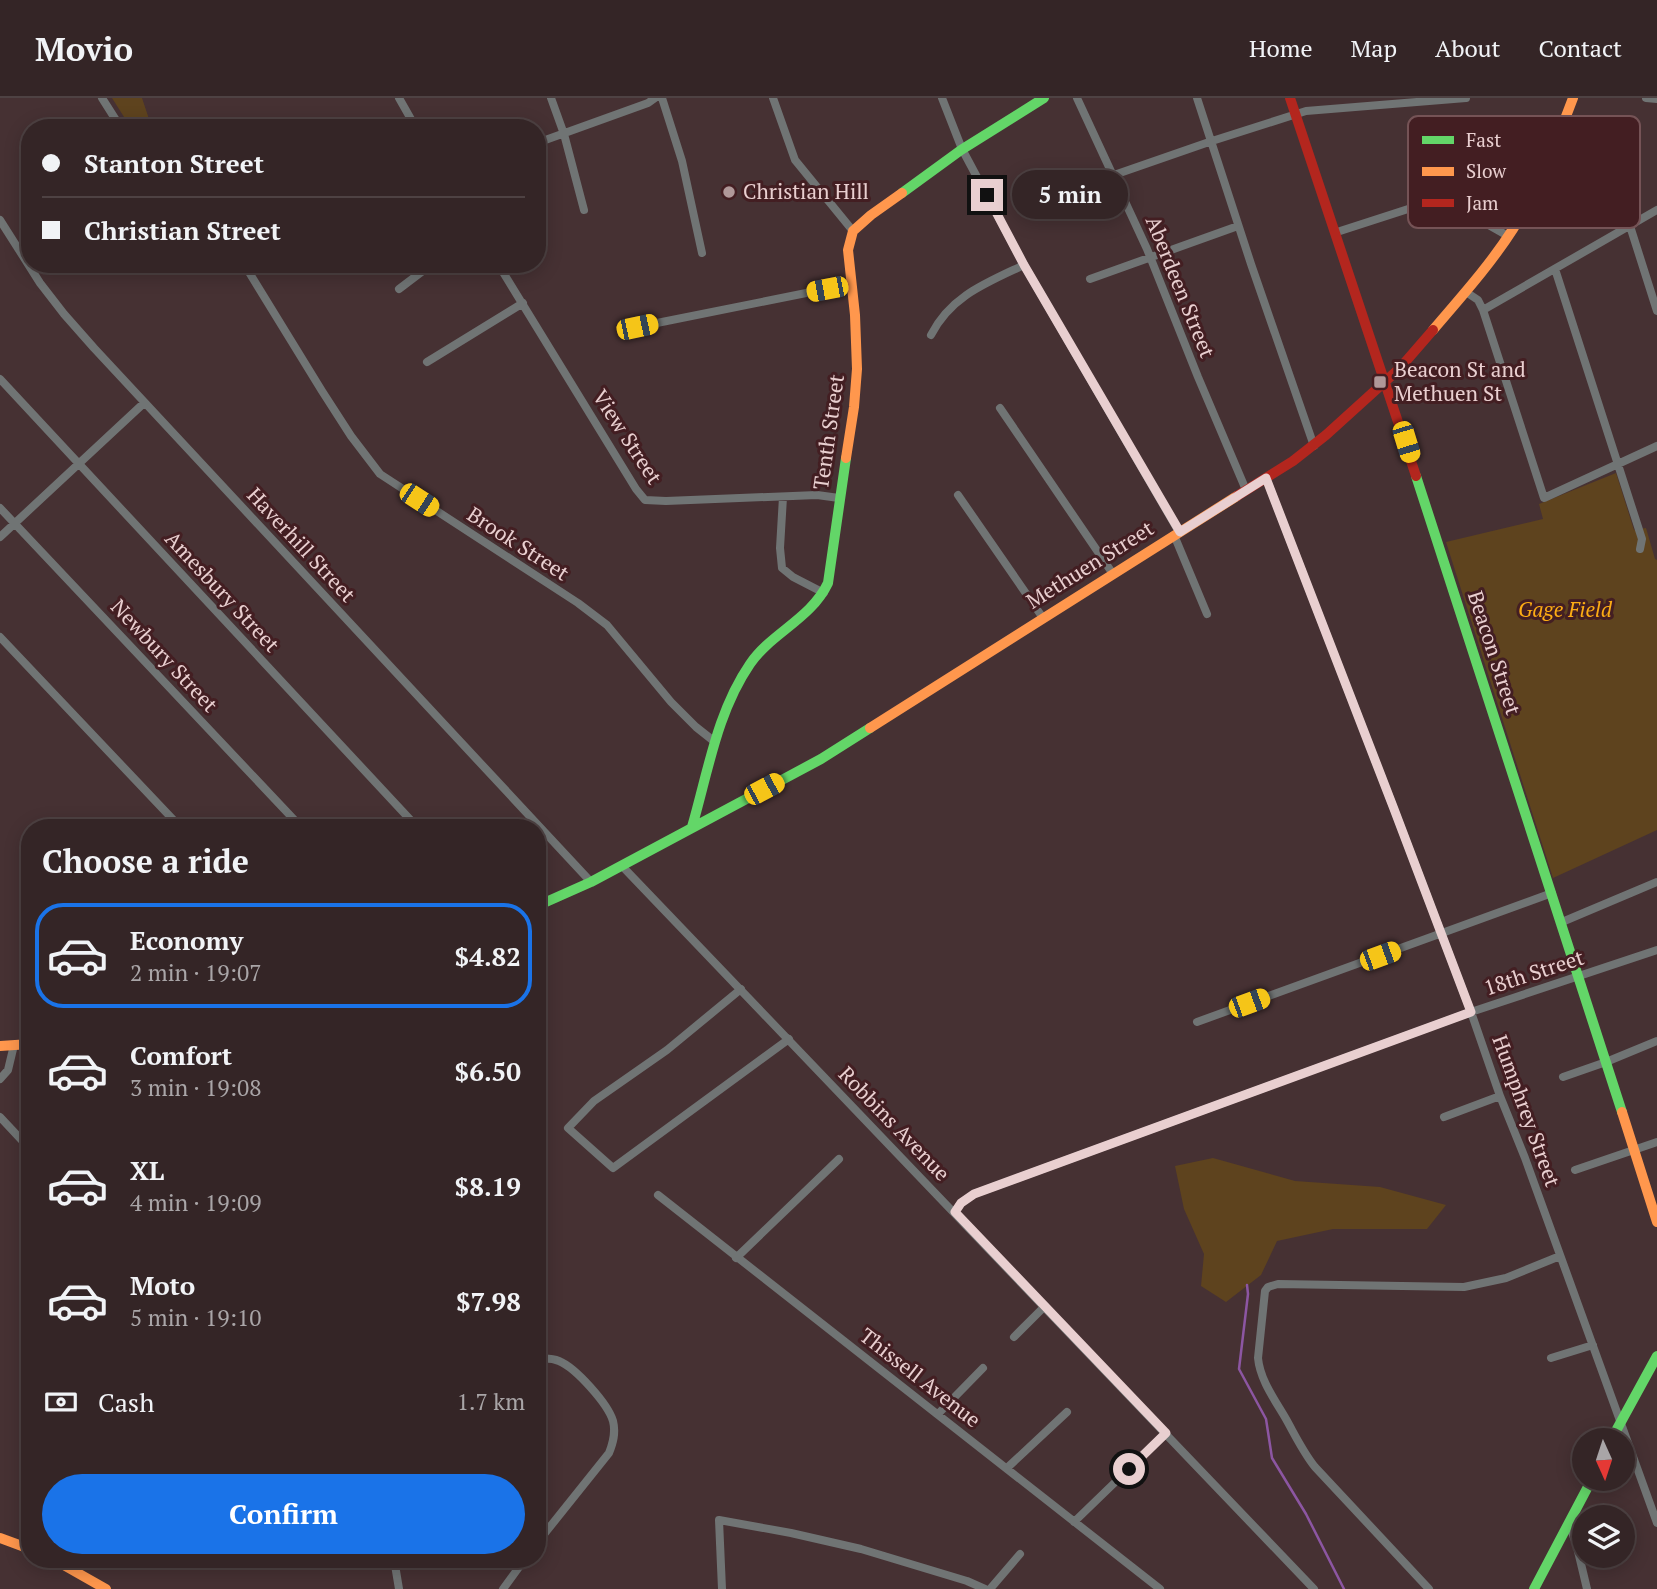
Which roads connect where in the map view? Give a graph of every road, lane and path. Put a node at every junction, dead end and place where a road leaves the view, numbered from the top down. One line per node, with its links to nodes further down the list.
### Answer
1 (102, 98): 19 (street)
2 (399, 98): 20 (street)
3 (551, 98): 21 (street)
4 (655, 98): 21 (street)
5 (662, 98): 40 (street)
6 (773, 98): 36 (street)
7 (942, 98): 24 (street)
8 (1044, 98): 16 (street)
9 (1077, 98): 25 (street, Aberdeen Street)
10 (1197, 98): 23 (street)
11 (1290, 98): 17 (street, Beacon Street)
12 (1466, 98): 17 (street)
13 (1573, 98): 18 (street, Methuen Street)
14 (1646, 98): 15 (street)
15 (1657, 99)
16 (1024, 104): 24 (street)
17 (1296, 113): 23 (street); 37 (street, Beacon Street)
18 (1566, 116)
19 (115, 119)
20 (411, 119)
21 (564, 134): 22 (street); 27 (street)
22 (546, 140)
23 (1212, 141): 25 (street); 31 (street)
24 (962, 149): 36 (street); 42 (street)
25 (1114, 175): 41 (street, Aberdeen Street)
26 (1408, 209): 37 (street)
27 (584, 210)
28 (1657, 210): 30 (street)
29 (0, 220): 39 (street, Haverhill Street)
30 (1640, 220)
31 (1238, 226): 41 (street); 62 (street)
32 (1494, 228): 38 (street)
33 (1512, 228): 38 (street, Methuen Street)
34 (1627, 228): 43 (street)
35 (1631, 228): 54 (street)
36 (853, 231): 49 (street, Tenth Street)
37 (1336, 232): 59 (street, Beacon Street)
38 (1508, 236): 51 (street, Methuen Street)
39 (21, 253)
40 (702, 253)
41 (1150, 258): 48 (street); 67 (street, Aberdeen Street)
42 (1024, 265): 56 (street); 73 (street)
43 (1555, 269): 53 (street); 65 (street)
44 (34, 273): 60 (street, Haverhill Street)
45 (250, 273): 81 (street, Brook Street)
46 (420, 273): 50 (street)
47 (504, 273): 52 (street, View Street)
48 (1090, 279)
49 (851, 284): 55 (street); 70 (street, Tenth Street)
50 (399, 289)
51 (1466, 292): 53 (street); 59 (street, Methuen Street)
52 (523, 303): 57 (street); 69 (street, View Street)
53 (1483, 310): 65 (street)
54 (1657, 311)
55 (637, 327)
56 (932, 335)
57 (427, 362)
58 (0, 379): 64 (street, Amesbury Street)
59 (1386, 381): 62 (street, Methuen Street); 91 (street, Beacon Street)
60 (144, 403): 64 (street); 85 (street, Haverhill Street)
61 (1000, 408): 76 (street)
62 (1314, 446): 66 (street, Methuen Street)
63 (1657, 446): 65 (street)
64 (79, 464): 72 (street); 84 (street, Amesbury Street)
65 (1617, 464): 75 (street)
66 (1266, 478): 67 (street, Methuen Street); 94 (street, Humphrey Street)
67 (1246, 491): 73 (street, Methuen Street)
68 (958, 495): 79 (street)
69 (783, 497): 70 (street, View Street); 77 (street)
70 (839, 498): 77 (street, Tenth Street)
71 (0, 508): 72 (street, Newbury Street)
72 (15, 523): 74 (street); 83 (street, Newbury Street)
73 (1177, 534): 76 (street, Methuen Street); 78 (street)
74 (0, 537)
75 (1640, 549)
76 (1113, 573): 79 (street, Methuen Street)
77 (824, 593): 81 (street)
78 (1207, 614)
79 (1043, 618): 86 (street, Methuen Street)
80 (0, 637): 82 (street)
81 (715, 742): 86 (street)
82 (172, 819)
83 (294, 819)
84 (410, 819)
85 (532, 819)
86 (692, 827): 88 (street, Methuen Street)
87 (546, 834): 89 (street, Haverhill Street)
88 (622, 866): 89 (street, Methuen Street); 97 (street, Robbins Avenue)
89 (591, 882): 92 (street, Methuen Street)
90 (1657, 882): 93 (street)
91 (1552, 893): 93 (street, Beacon Street); 94 (street)
92 (546, 902)
93 (1562, 922): 96 (street, Beacon Street)
94 (1441, 934): 98 (street, Humphrey Street); 99 (street)
95 (1657, 950): 96 (street, 18th Street)
96 (1579, 977): 98 (street, 18th Street); 105 (street, Beacon Street)
97 (741, 989): 100 (street, Robbins Avenue); 100 (street)
98 (1471, 1012): 108 (street, Humphrey Street); 117 (street, 18th Street)
99 (1197, 1022)
100 (789, 1039): 117 (street, Robbins Avenue)
101 (1657, 1041): 105 (street)
102 (14, 1045): 103 (street); 104 (street); 107 (street)
103 (21, 1045)
104 (0, 1046)
105 (1606, 1062): 106 (street); 113 (street, Beacon Street)
106 (1563, 1077)
107 (0, 1079)
108 (1500, 1096): 110 (street); 119 (street, Humphrey Street)
109 (0, 1117): 111 (street)
110 (1444, 1117)
111 (21, 1139)
112 (1657, 1142): 113 (street)
113 (1634, 1150): 115 (street); 118 (street, Beacon Street)
114 (839, 1159): 120 (street)
115 (1575, 1170)
116 (658, 1195): 120 (street, Thissell Avenue)
117 (955, 1212): 121 (street, Robbins Avenue)
118 (1657, 1222)
119 (1560, 1256): 123 (street, Humphrey Street); 153 (street)
120 (736, 1258): 129 (street, Thissell Avenue)
121 (1045, 1306): 122 (street); 132 (street, Robbins Avenue)
122 (1014, 1337)
123 (1592, 1345): 126 (street); 130 (street, Humphrey Street)
124 (1657, 1356): 130 (street)
125 (546, 1358): 138 (street)
126 (1551, 1359)
127 (983, 1368): 129 (street)
128 (1068, 1412): 133 (street)
129 (938, 1414): 133 (street, Thissell Avenue)
130 (1620, 1424): 131 (street); 137 (street, Humphrey Street)
131 (1618, 1428)
132 (1166, 1433): 135 (street); 152 (street, Robbins Avenue)
133 (1007, 1468): 135 (street, Thissell Avenue)
134 (1586, 1491): 136 (street)
135 (1074, 1522): 151 (street, Thissell Avenue)
136 (1569, 1522): 154 (street); 155 (street)
137 (1657, 1523)
138 (546, 1533)
139 (0, 1538): 140 (street)
140 (21, 1546)
141 (1020, 1554): 150 (street)
142 (69, 1568): 145 (street)
143 (396, 1568): 146 (street)
144 (518, 1568): 147 (street)
145 (106, 1589)
146 (399, 1589)
147 (503, 1589)
148 (722, 1589): 149 (street)
149 (985, 1589)
150 (990, 1589)
151 (1160, 1589)
152 (1314, 1589)
153 (1429, 1589)
154 (1534, 1589)
155 (1587, 1589)

